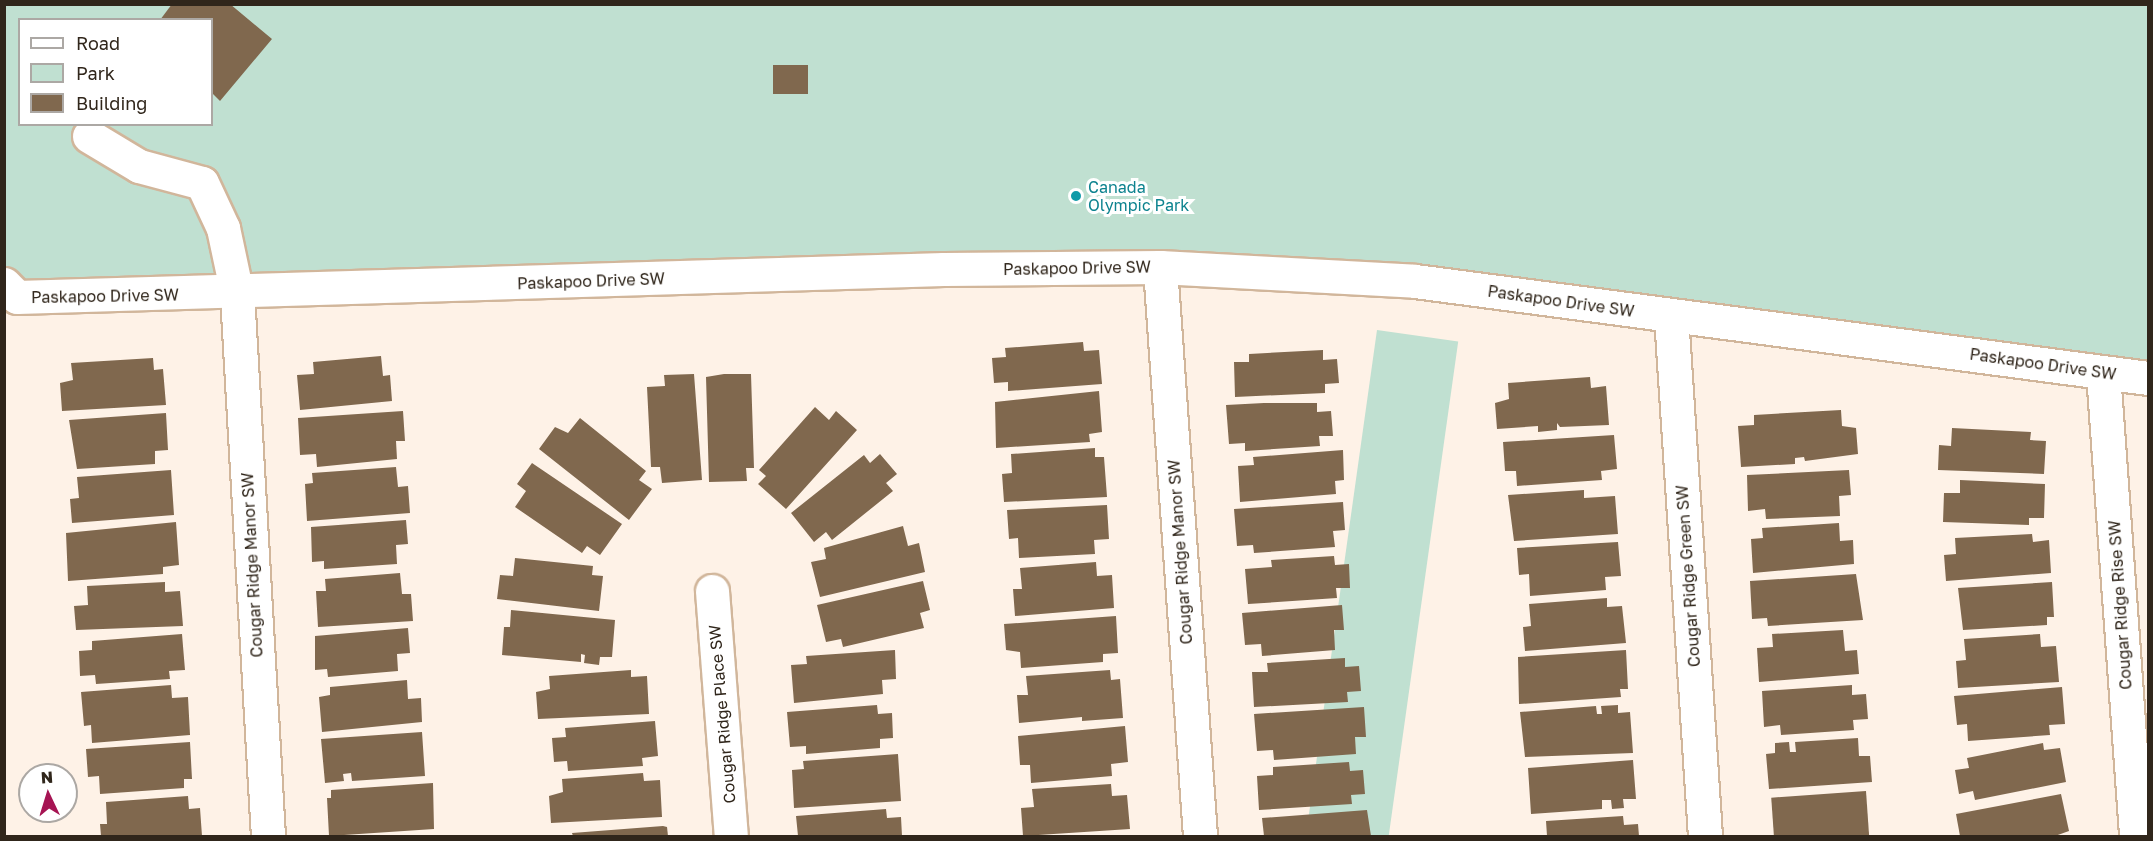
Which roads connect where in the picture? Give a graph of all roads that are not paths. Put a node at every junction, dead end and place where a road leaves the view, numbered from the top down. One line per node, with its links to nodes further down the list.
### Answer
1 (89, 136): 4 (street, Cougar Ridge Manor SW)
2 (1160, 267): 4 (street, Paskapoo Drive SW); 5 (street, Paskapoo Drive SW); 11 (street, Cougar Ridge Manor SW)
3 (9, 293): 4 (street, Paskapoo Drive SW)
4 (237, 294): 9 (street, Cougar Ridge Manor SW)
5 (1671, 315): 6 (street, Paskapoo Drive SW); 12 (street, Cougar Ridge Green SW)
6 (2103, 373): 7 (street, Paskapoo Drive SW); 13 (street, Cougar Ridge Rise SW)
7 (2148, 378)
8 (712, 591): 10 (street, Cougar Ridge Place SW)
9 (268, 837)
10 (731, 837)
11 (1200, 837)
12 (1705, 837)
13 (2136, 837)

